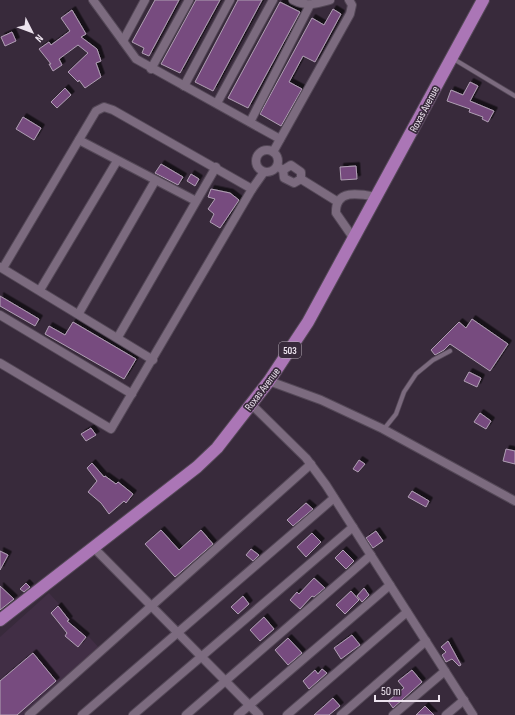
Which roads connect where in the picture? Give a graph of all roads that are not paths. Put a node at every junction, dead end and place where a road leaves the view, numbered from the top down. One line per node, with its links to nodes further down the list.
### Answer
1 (93, 0): 10 (street)
2 (145, 0): 12 (street)
3 (189, 0): 14 (street)
4 (230, 0): 15 (street)
5 (273, 0): 17 (street)
6 (293, 0): 11 (street)
7 (330, 0): 11 (street)
8 (349, 0): 19 (street)
9 (483, 0): 13 (main road, Roxas Avenue / 503)
10 (101, 4): 12 (street)
11 (310, 5): 18 (street)
12 (123, 41): 14 (street)
13 (452, 58): 16 (lane); 29 (main road, Roxas Avenue / 503)
14 (151, 69): 15 (street)
15 (184, 86): 17 (street)
16 (515, 96)
17 (217, 103): 18 (street)
18 (250, 122): 19 (street)
19 (280, 139): 21 (street)
20 (79, 140): 22 (street); 23 (street); 33 (street)
21 (273, 152): 24 (street); 25 (street)
22 (117, 161): 27 (street); 34 (street)
23 (216, 167): 28 (street); 30 (street)
24 (280, 168): 25 (street); 26 (street); 26 (street)
25 (264, 172): 28 (street)
26 (301, 179): 31 (street)
27 (155, 181): 30 (street); 35 (street)
28 (252, 189): 39 (street)
29 (377, 197): 31 (street); 32 (main road, Roxas Avenue / 503)
30 (196, 201): 37 (street)
31 (338, 202): 32 (street)
32 (354, 239): 41 (main road, Roxas Avenue / 503)
33 (2, 267): 34 (street)
34 (40, 290): 35 (street)
35 (79, 313): 37 (street)
36 (0, 315): 42 (street)
37 (118, 338): 39 (street)
38 (450, 351): 44 (lane)
39 (153, 360): 42 (street)
40 (0, 363): 42 (street)
41 (269, 381): 43 (main road, Roxas Avenue / 503); 44 (street)
42 (132, 394)
43 (251, 404): 45 (street); 49 (main road, Roxas Avenue / 503)
44 (383, 429): 47 (street)
45 (311, 464): 46 (street); 52 (street)
46 (334, 498): 48 (street); 55 (street)
47 (515, 501)
48 (352, 527): 50 (street); 57 (street)
49 (93, 547): 52 (street); 54 (main road, Roxas Avenue / 503)
50 (371, 555): 51 (street); 59 (street)
51 (390, 585): 53 (street); 61 (street)
52 (150, 607): 55 (street); 62 (street)
53 (407, 612): 56 (street); 68 (street)
54 (0, 620)
55 (178, 632): 57 (street); 63 (street)
56 (426, 641): 58 (street); 69 (street)
57 (201, 656): 59 (street); 64 (street)
58 (445, 671): 60 (street); 70 (street)
59 (225, 681): 61 (street); 65 (street)
60 (464, 700): 71 (street); 72 (street)
61 (250, 704): 66 (street); 67 (street)
62 (29, 715)
63 (82, 715)
64 (133, 715)
65 (186, 715)
66 (238, 715)
67 (259, 715)
68 (287, 715)
69 (341, 715)
70 (393, 715)
71 (446, 715)
72 (473, 715)

